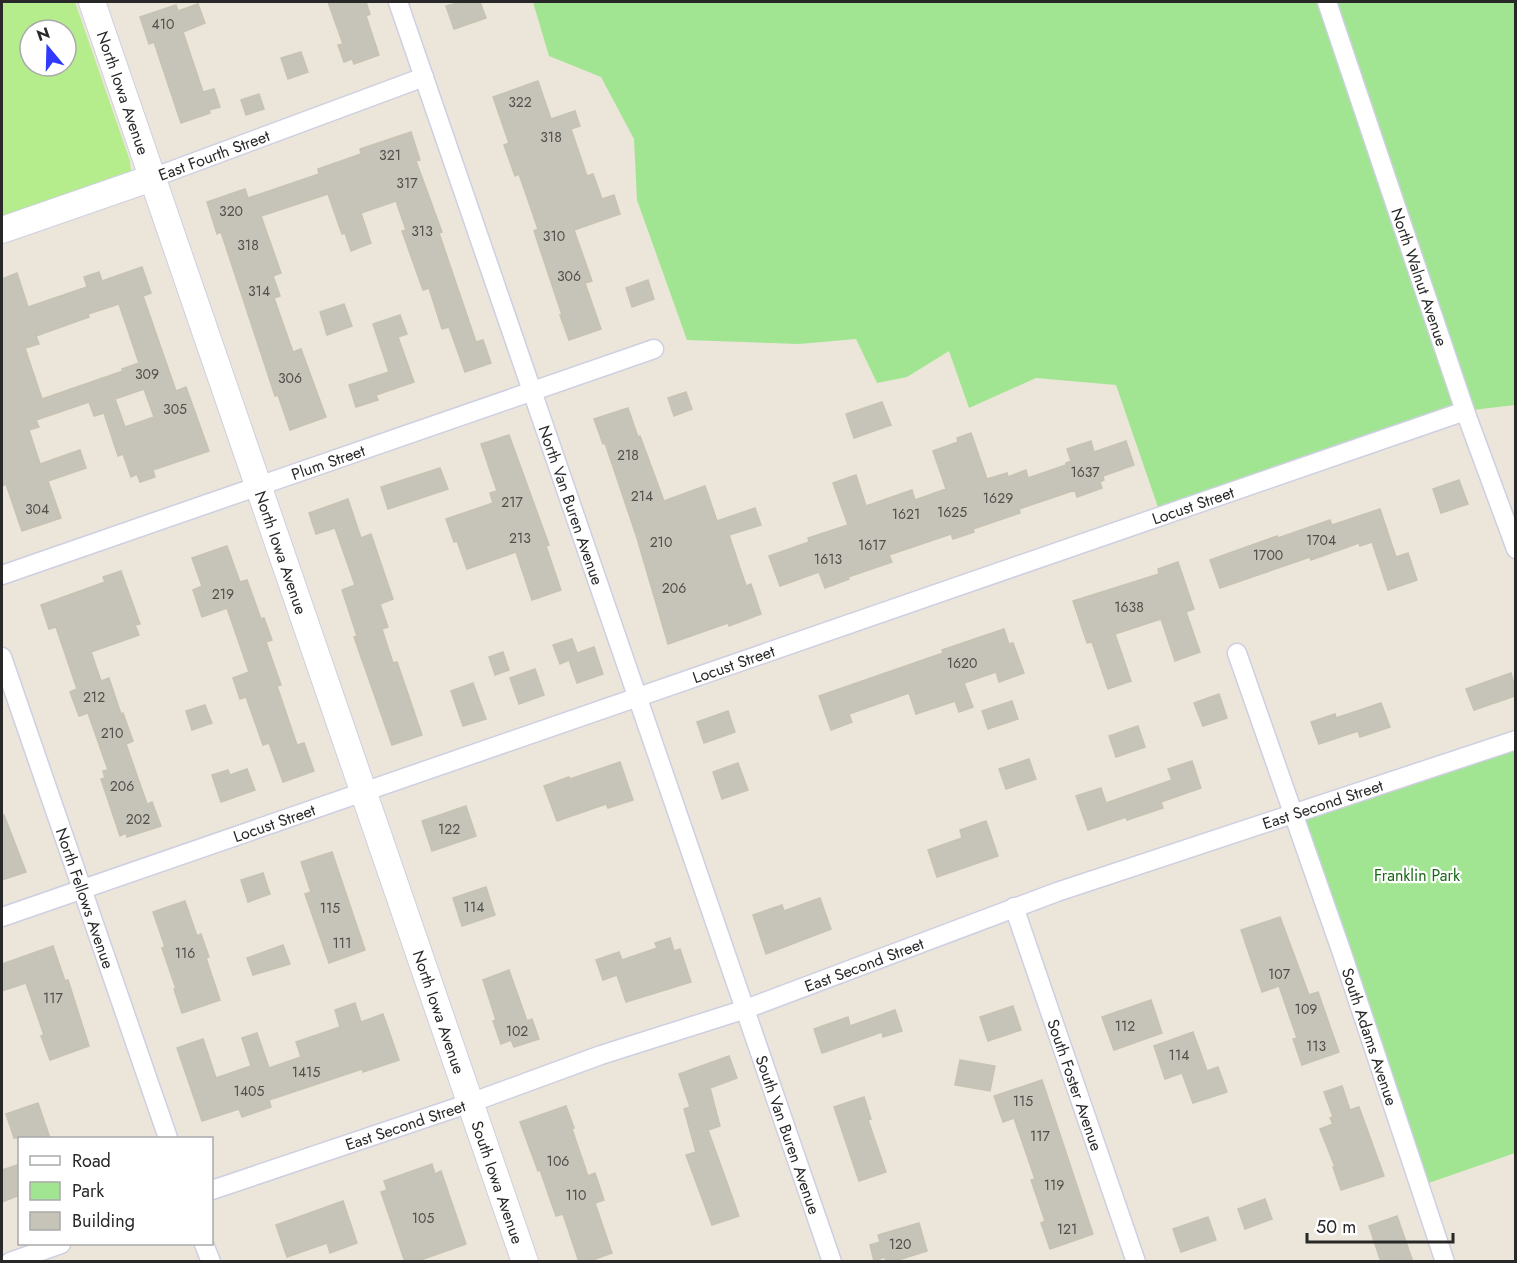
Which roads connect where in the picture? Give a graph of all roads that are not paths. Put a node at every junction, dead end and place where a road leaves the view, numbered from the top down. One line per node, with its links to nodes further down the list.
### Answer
1 (92, 2): 5 (main road, North Iowa Avenue)
2 (398, 2): 4 (street, North Van Buren Avenue)
3 (1327, 2): 9 (street, North Walnut Avenue)
4 (424, 77): 5 (street, East Fourth Street); 8 (street, North Van Buren Avenue)
5 (152, 178): 6 (main road, East Fourth Street); 10 (main road, North Iowa Avenue)
6 (2, 230)
7 (654, 349): 8 (street, Plum Street)
8 (533, 392): 10 (street, Plum Street); 15 (street, North Van Buren Avenue)
9 (1465, 411): 11 (street, North Walnut Avenue); 15 (street, Locust Street)
10 (258, 487): 12 (street, Plum Street); 17 (main road, North Iowa Avenue)
11 (1515, 549)
12 (2, 575)
13 (1237, 653): 18 (street, South Adams Avenue)
14 (2, 657): 19 (street, North Fellows Avenue)
15 (638, 697): 17 (street, Locust Street); 22 (street, North Van Buren Avenue)
16 (1515, 740): 18 (street, East Second Street)
17 (363, 793): 19 (street, Locust Street); 23 (main road, North Iowa Avenue)
18 (1293, 813): 20 (street, East Second Street); 33 (street, South Adams Avenue)
19 (82, 890): 21 (street, Locust Street); 24 (street, North Fellows Avenue)
20 (1014, 907): 22 (street, East Second Street); 32 (street, South Foster Avenue)
21 (2, 917)
22 (746, 1009): 23 (street, East Second Street); 31 (street, South Van Buren Avenue)
23 (470, 1103): 25 (street, East Second Street); 30 (main road, South Iowa Avenue)
24 (168, 1137)
25 (213, 1190)
26 (58, 1245): 28 (street)
27 (204, 1245): 29 (street)
28 (10, 1262)
29 (211, 1262)
30 (525, 1262)
31 (832, 1262)
32 (1136, 1262)
33 (1445, 1262)

